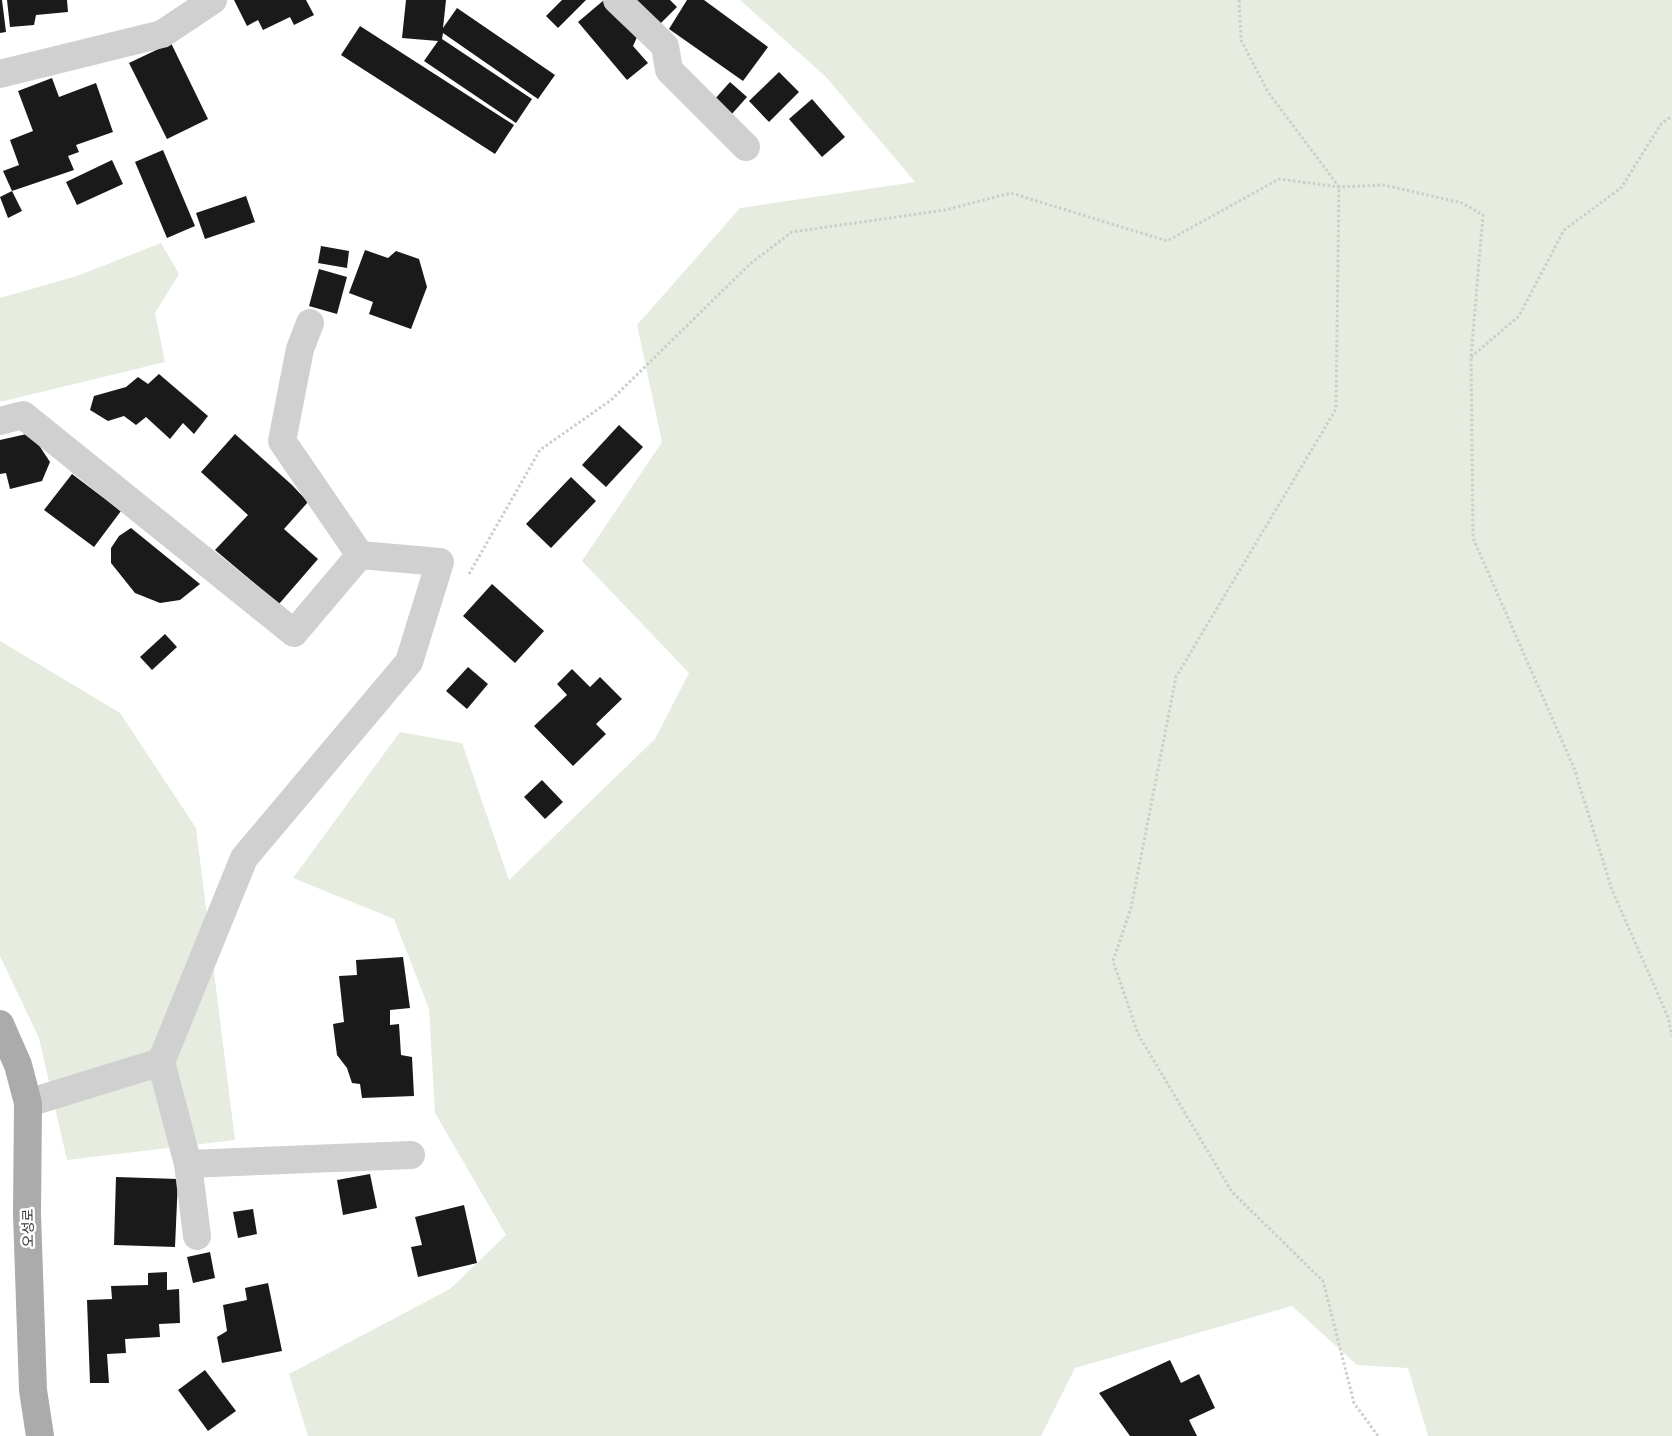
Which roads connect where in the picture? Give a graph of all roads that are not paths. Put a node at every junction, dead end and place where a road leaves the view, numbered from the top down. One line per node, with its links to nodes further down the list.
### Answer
1 (213, 0): 3 (street)
2 (617, 0): 4 (street)
3 (0, 74)
4 (746, 147)
5 (310, 323): 7 (street)
6 (0, 421): 7 (street)
7 (360, 555): 9 (street)
8 (0, 1024): 10 (main road, 오성로)
9 (161, 1062): 10 (street); 12 (street)
10 (28, 1103): 14 (main road, 오성로)
11 (411, 1156): 12 (street)
12 (188, 1164): 13 (street)
13 (197, 1236)
14 (40, 1436)

